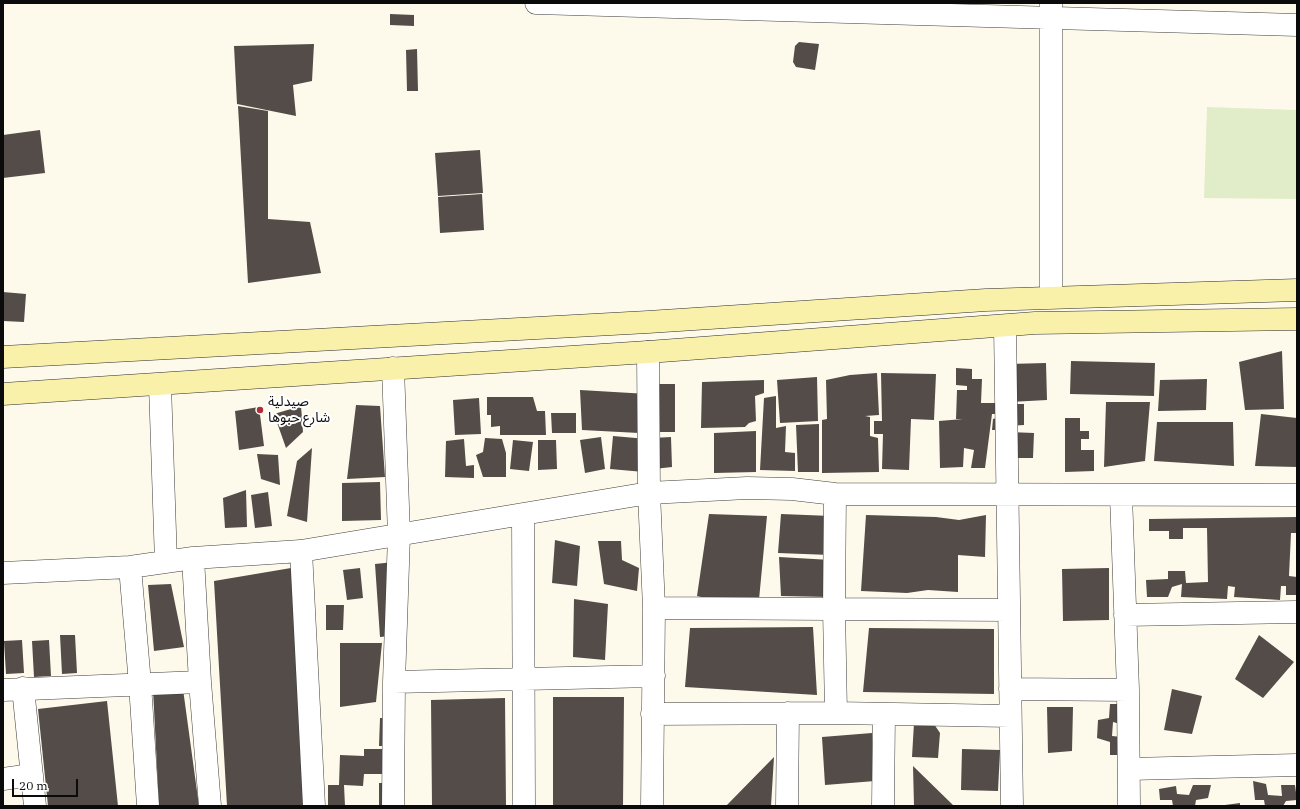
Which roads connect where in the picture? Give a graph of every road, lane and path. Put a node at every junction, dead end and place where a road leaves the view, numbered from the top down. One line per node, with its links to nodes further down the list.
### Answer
1 (536, 3): 2 (street)
2 (542, 3): 3 (street)
3 (1051, 11): 4 (street); 6 (street)
4 (1297, 25)
5 (1297, 290): 6 (main road)
6 (1051, 297): 10 (main road)
7 (1297, 319): 8 (main road)
8 (1005, 326): 9 (main road); 18 (street)
9 (648, 352): 11 (main road); 14 (street)
10 (3, 357)
11 (393, 368): 12 (main road); 20 (street)
12 (160, 385): 13 (main road); 23 (street)
13 (3, 394)
14 (649, 493): 15 (street); 19 (street); 26 (street)
15 (835, 494): 18 (street); 27 (street)
16 (1121, 495): 17 (street); 18 (street); 30 (street)
17 (1297, 495)
18 (1007, 496): 28 (street)
19 (523, 514): 20 (street); 32 (street)
20 (399, 536): 21 (street); 34 (street)
21 (301, 551): 22 (street); 51 (street)
22 (193, 558): 23 (street); 33 (street)
23 (166, 562): 24 (street)
24 (130, 567): 25 (street); 35 (street)
25 (3, 573)
26 (654, 608): 27 (street); 31 (street)
27 (834, 609): 28 (street); 40 (street)
28 (1009, 610): 37 (street)
29 (1297, 612): 30 (street)
30 (1125, 615): 38 (street)
31 (654, 676): 32 (street); 41 (street)
32 (523, 679): 34 (street); 53 (street)
33 (200, 682): 35 (street); 50 (street)
34 (394, 682): 52 (street)
35 (140, 684): 36 (street); 49 (street)
36 (13, 689): 46 (street)
37 (1010, 689): 38 (street); 43 (street)
38 (1128, 690): 45 (street)
39 (788, 713): 40 (street); 41 (street); 55 (street)
40 (836, 713): 42 (street)
41 (652, 714): 54 (street)
42 (884, 714): 43 (street); 56 (street)
43 (1010, 716): 57 (street)
44 (1297, 765): 45 (street)
45 (1129, 769): 58 (street)
46 (32, 775): 47 (street); 48 (street)
47 (3, 779)
48 (35, 806)
49 (148, 806)
50 (210, 806)
51 (314, 806)
52 (393, 806)
53 (524, 806)
54 (652, 806)
55 (787, 806)
56 (883, 806)
57 (1012, 806)
58 (1129, 806)

